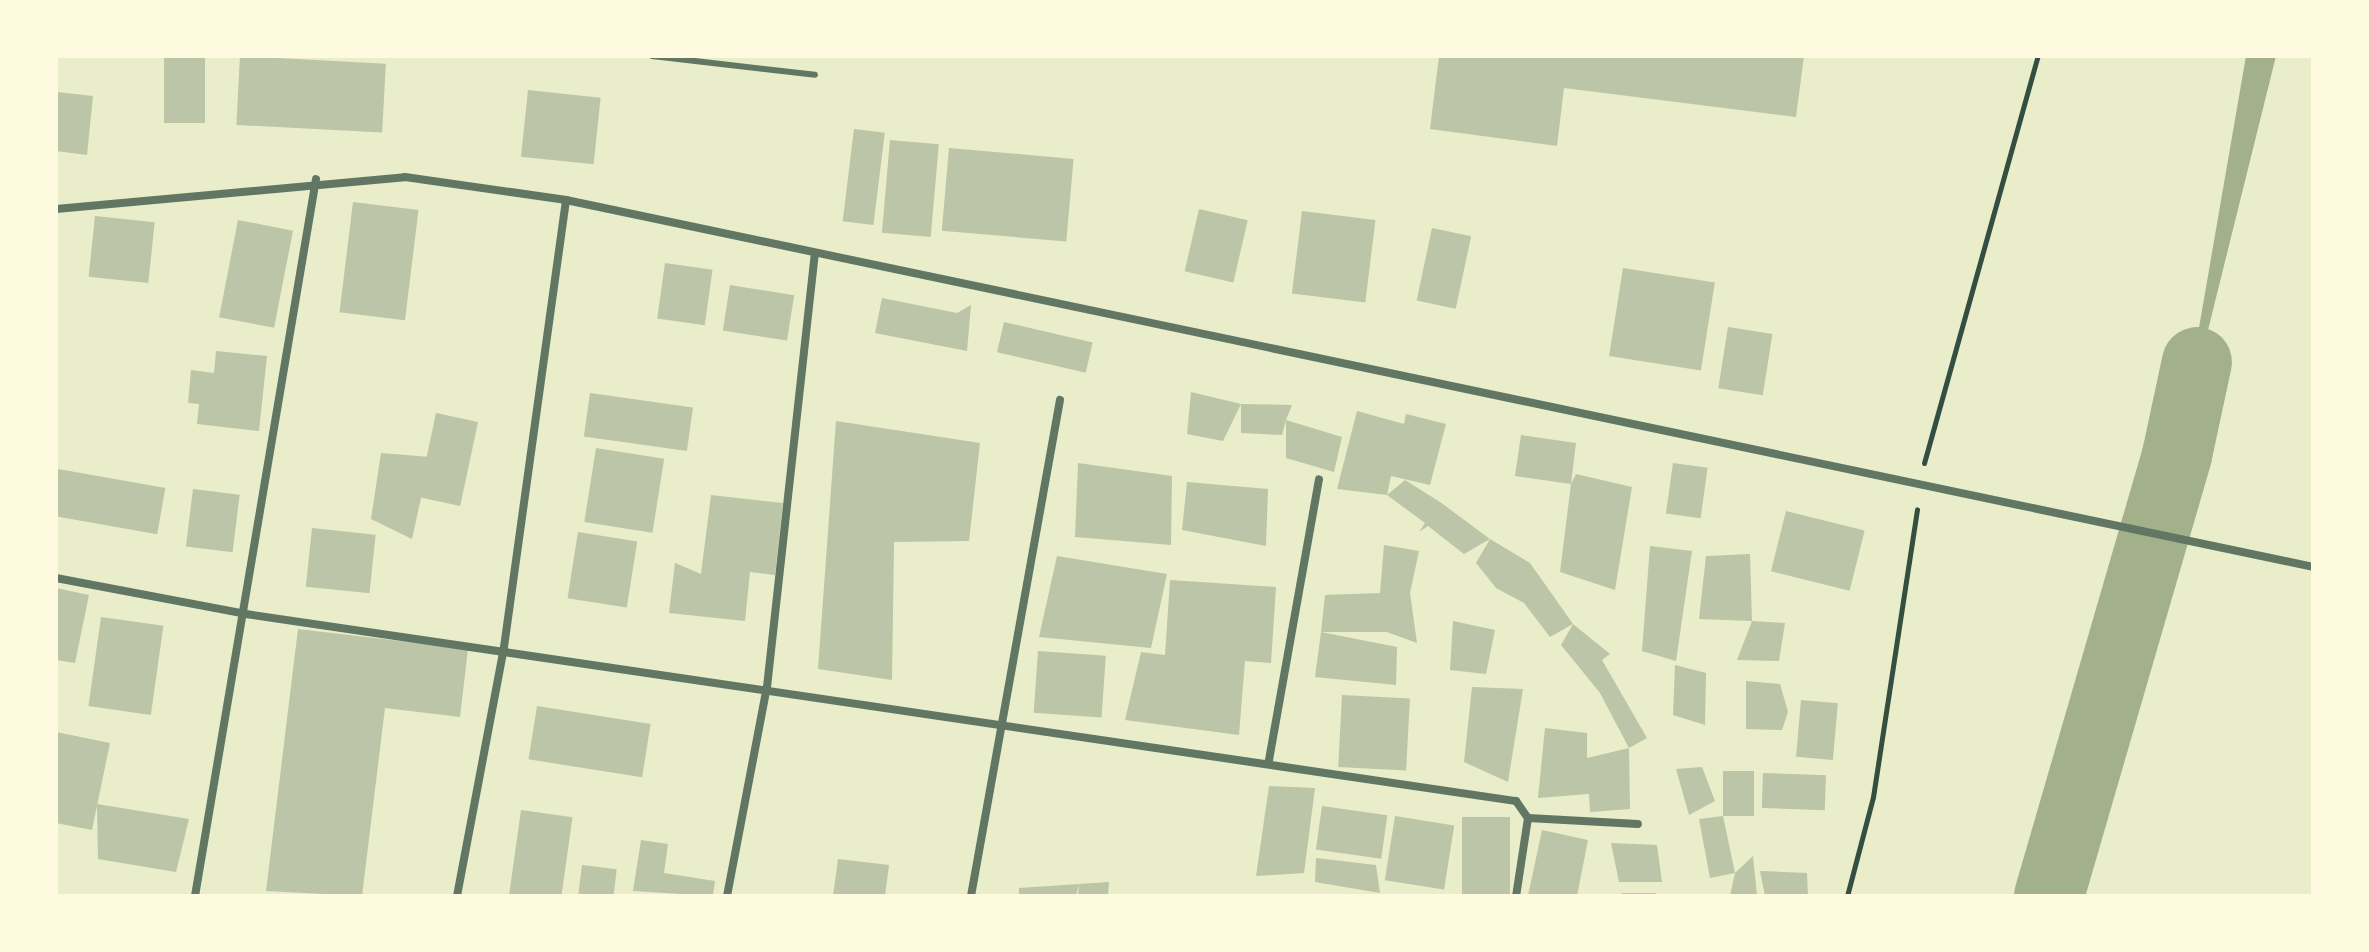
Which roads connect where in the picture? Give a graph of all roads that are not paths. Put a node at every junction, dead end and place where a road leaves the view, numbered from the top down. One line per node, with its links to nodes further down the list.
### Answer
1 (652, 56): 2 (lane)
2 (815, 75)
3 (316, 179): 4 (street); 5 (street); 12 (street)
4 (566, 200): 7 (street); 13 (street)
5 (56, 209): 6 (street)
6 (56, 215)
7 (815, 254): 10 (street); 14 (street)
8 (1060, 400): 15 (street)
9 (1319, 479): 16 (street)
10 (2313, 567)
11 (56, 578): 12 (street)
12 (246, 614): 13 (street); 19 (street)
13 (504, 647): 14 (street); 20 (street)
14 (767, 687): 15 (street); 21 (street)
15 (1002, 724): 16 (street); 22 (street)
16 (1269, 760): 17 (street)
17 (1528, 818): 18 (street); 23 (street)
18 (1638, 824)
19 (195, 896)
20 (457, 896)
21 (727, 896)
22 (971, 896)
23 (1516, 896)

